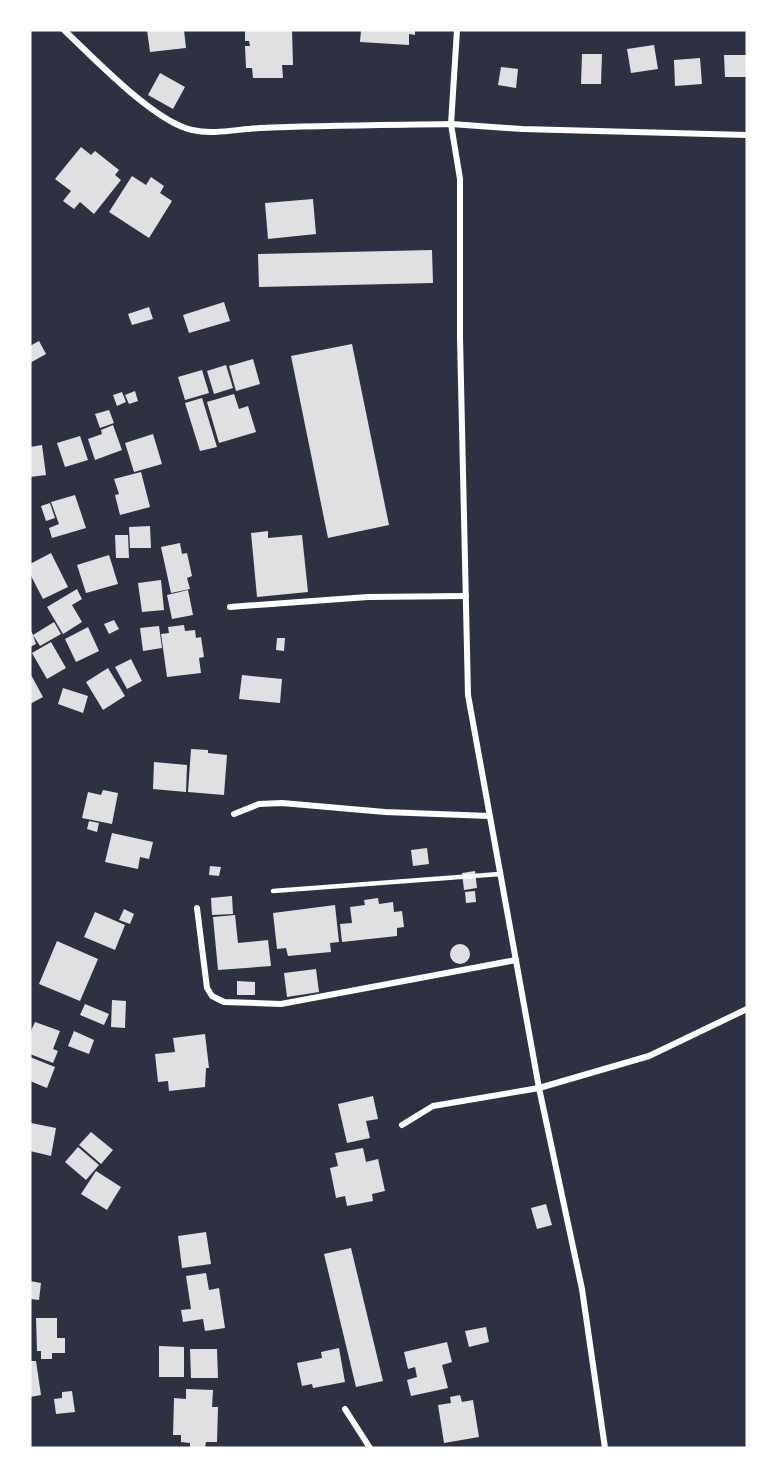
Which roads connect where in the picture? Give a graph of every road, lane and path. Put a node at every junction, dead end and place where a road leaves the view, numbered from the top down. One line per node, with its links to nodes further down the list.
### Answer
1 (64, 30): 3 (street)
2 (457, 30): 3 (street)
3 (451, 124): 4 (street); 5 (street)
4 (747, 135)
5 (466, 596): 6 (street); 8 (street)
6 (230, 607)
7 (234, 814): 8 (street)
8 (489, 816): 9 (street)
9 (500, 874): 10 (lane); 12 (street)
10 (273, 891)
11 (197, 908): 12 (street)
12 (516, 960): 14 (street)
13 (747, 1009): 14 (street)
14 (539, 1088): 15 (street); 18 (street)
15 (402, 1125)
16 (345, 1409): 17 (street)
17 (370, 1448)
18 (604, 1448)

